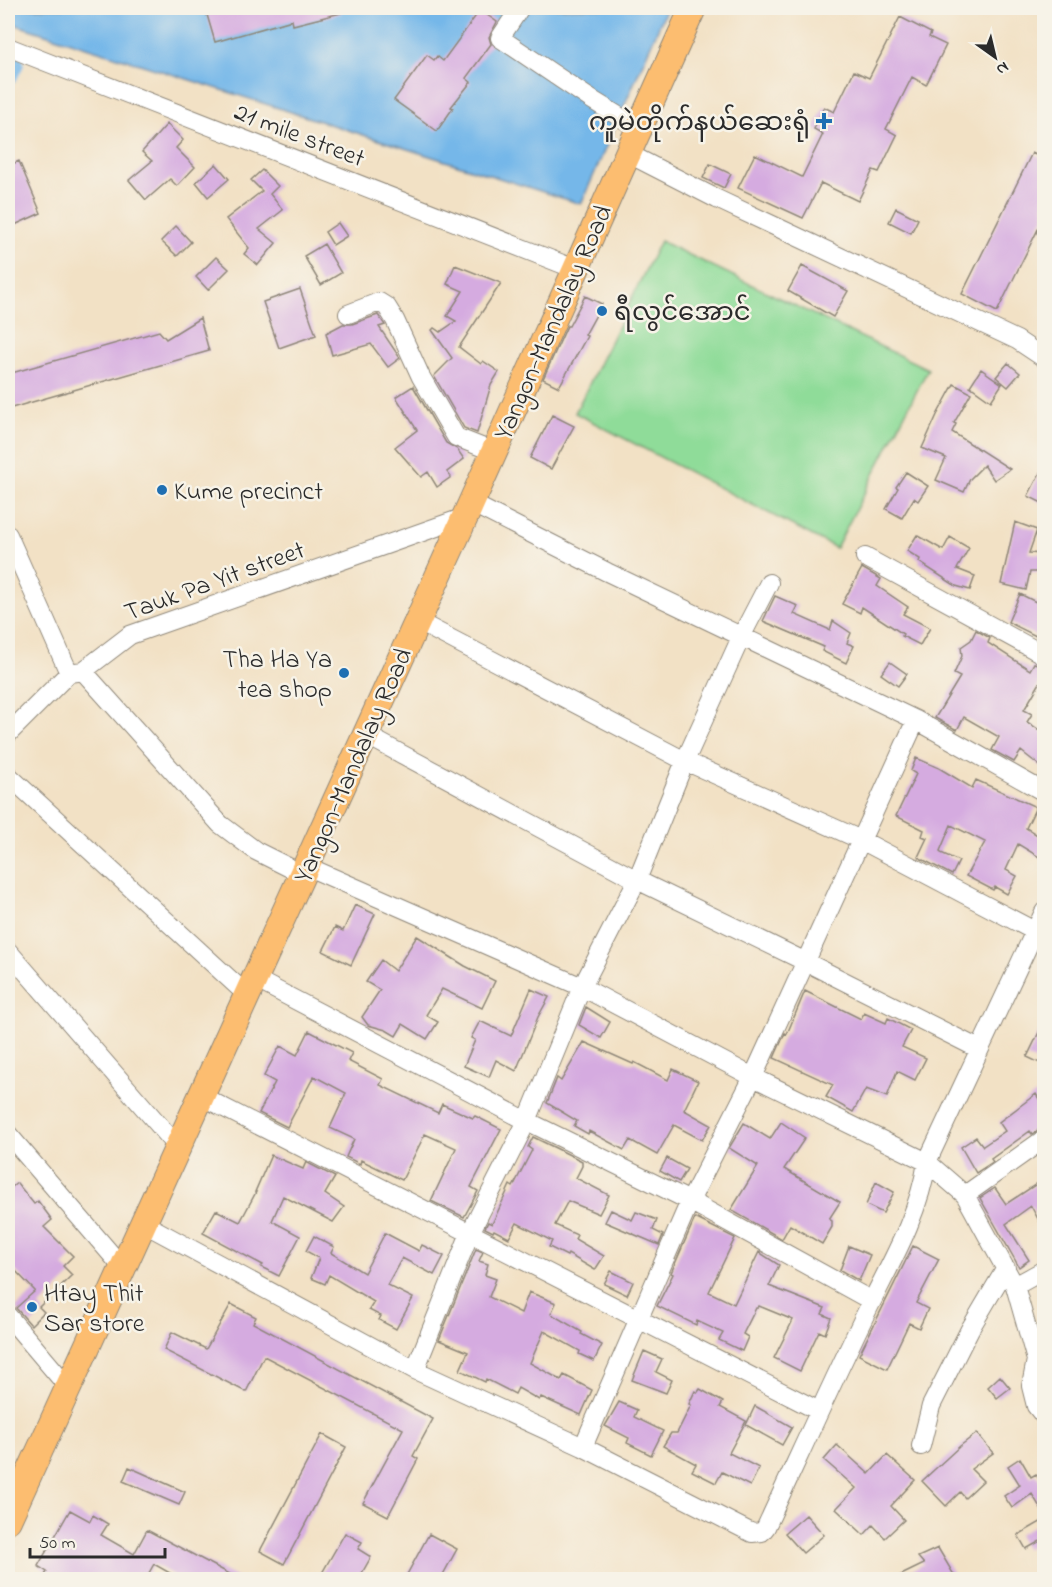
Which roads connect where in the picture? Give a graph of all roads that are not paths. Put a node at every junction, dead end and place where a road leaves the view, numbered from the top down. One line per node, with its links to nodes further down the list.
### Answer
1 (520, 8): 4 (street)
2 (693, 8): 4 (highway, Yangon-Mandalay Road)
3 (8, 47): 6 (street, 21 mile street)
4 (638, 128): 5 (highway, Yangon-Mandalay Road)
5 (627, 153): 6 (highway, Yangon-Mandalay Road); 8 (street)
6 (574, 269): 9 (highway, Yangon-Mandalay Road)
7 (348, 314): 9 (street)
8 (1044, 358)
9 (494, 452): 10 (highway, Yangon-Mandalay Road)
10 (468, 510): 14 (highway, Yangon-Mandalay Road); 15 (street); 17 (street, Tauk Pa Yit street)
11 (8, 536): 17 (street)
12 (865, 556): 16 (street)
13 (769, 583): 15 (street)
14 (417, 621): 20 (highway, Yangon-Mandalay Road); 21 (street)
15 (742, 635): 18 (street); 21 (street)
16 (1044, 655)
17 (76, 672): 19 (street, Tauk Pa Yit street); 25 (street)
18 (916, 720): 23 (street); 24 (street)
19 (8, 734)
20 (366, 735): 25 (highway, Yangon-Mandalay Road); 26 (street)
21 (685, 761): 24 (street); 26 (street)
22 (8, 775): 31 (street)
23 (1044, 792)
24 (861, 840): 28 (street); 30 (street)
25 (304, 870): 31 (highway, Yangon-Mandalay Road); 32 (street)
26 (637, 880): 30 (street); 32 (street)
27 (1044, 912): 28 (street)
28 (1040, 933): 33 (street)
29 (8, 951): 39 (street)
30 (804, 961): 33 (street); 34 (street)
31 (251, 987): 35 (highway, Yangon-Mandalay Road); 36 (street)
32 (582, 987): 34 (street); 36 (street)
33 (979, 1049): 40 (street)
34 (753, 1077): 40 (street); 42 (street)
35 (201, 1096): 39 (highway, Yangon-Mandalay Road); 44 (street)
36 (527, 1121): 42 (street); 44 (street)
37 (8, 1134): 45 (street)
38 (1044, 1139): 41 (street)
39 (178, 1147): 43 (highway, Yangon-Mandalay Road)
40 (927, 1162): 41 (street); 49 (street)
41 (965, 1196): 46 (street)
42 (690, 1201): 49 (street); 51 (street)
43 (143, 1223): 45 (highway, Yangon-Mandalay Road); 53 (street)
44 (470, 1233): 51 (street); 53 (street)
45 (123, 1268): 54 (highway, Yangon-Mandalay Road)
46 (1006, 1268): 48 (street); 57 (street)
47 (1044, 1269): 48 (street)
48 (1015, 1286): 52 (street)
49 (872, 1301): 55 (street)
50 (8, 1316): 54 (street)
51 (640, 1319): 55 (street); 58 (street)
52 (1040, 1360): 56 (street)
53 (415, 1370): 58 (street)
54 (68, 1387): 59 (highway, Yangon-Mandalay Road)
55 (819, 1411): 58 (street)
56 (1044, 1416)
57 (921, 1446)
58 (584, 1447)
59 (8, 1520)

